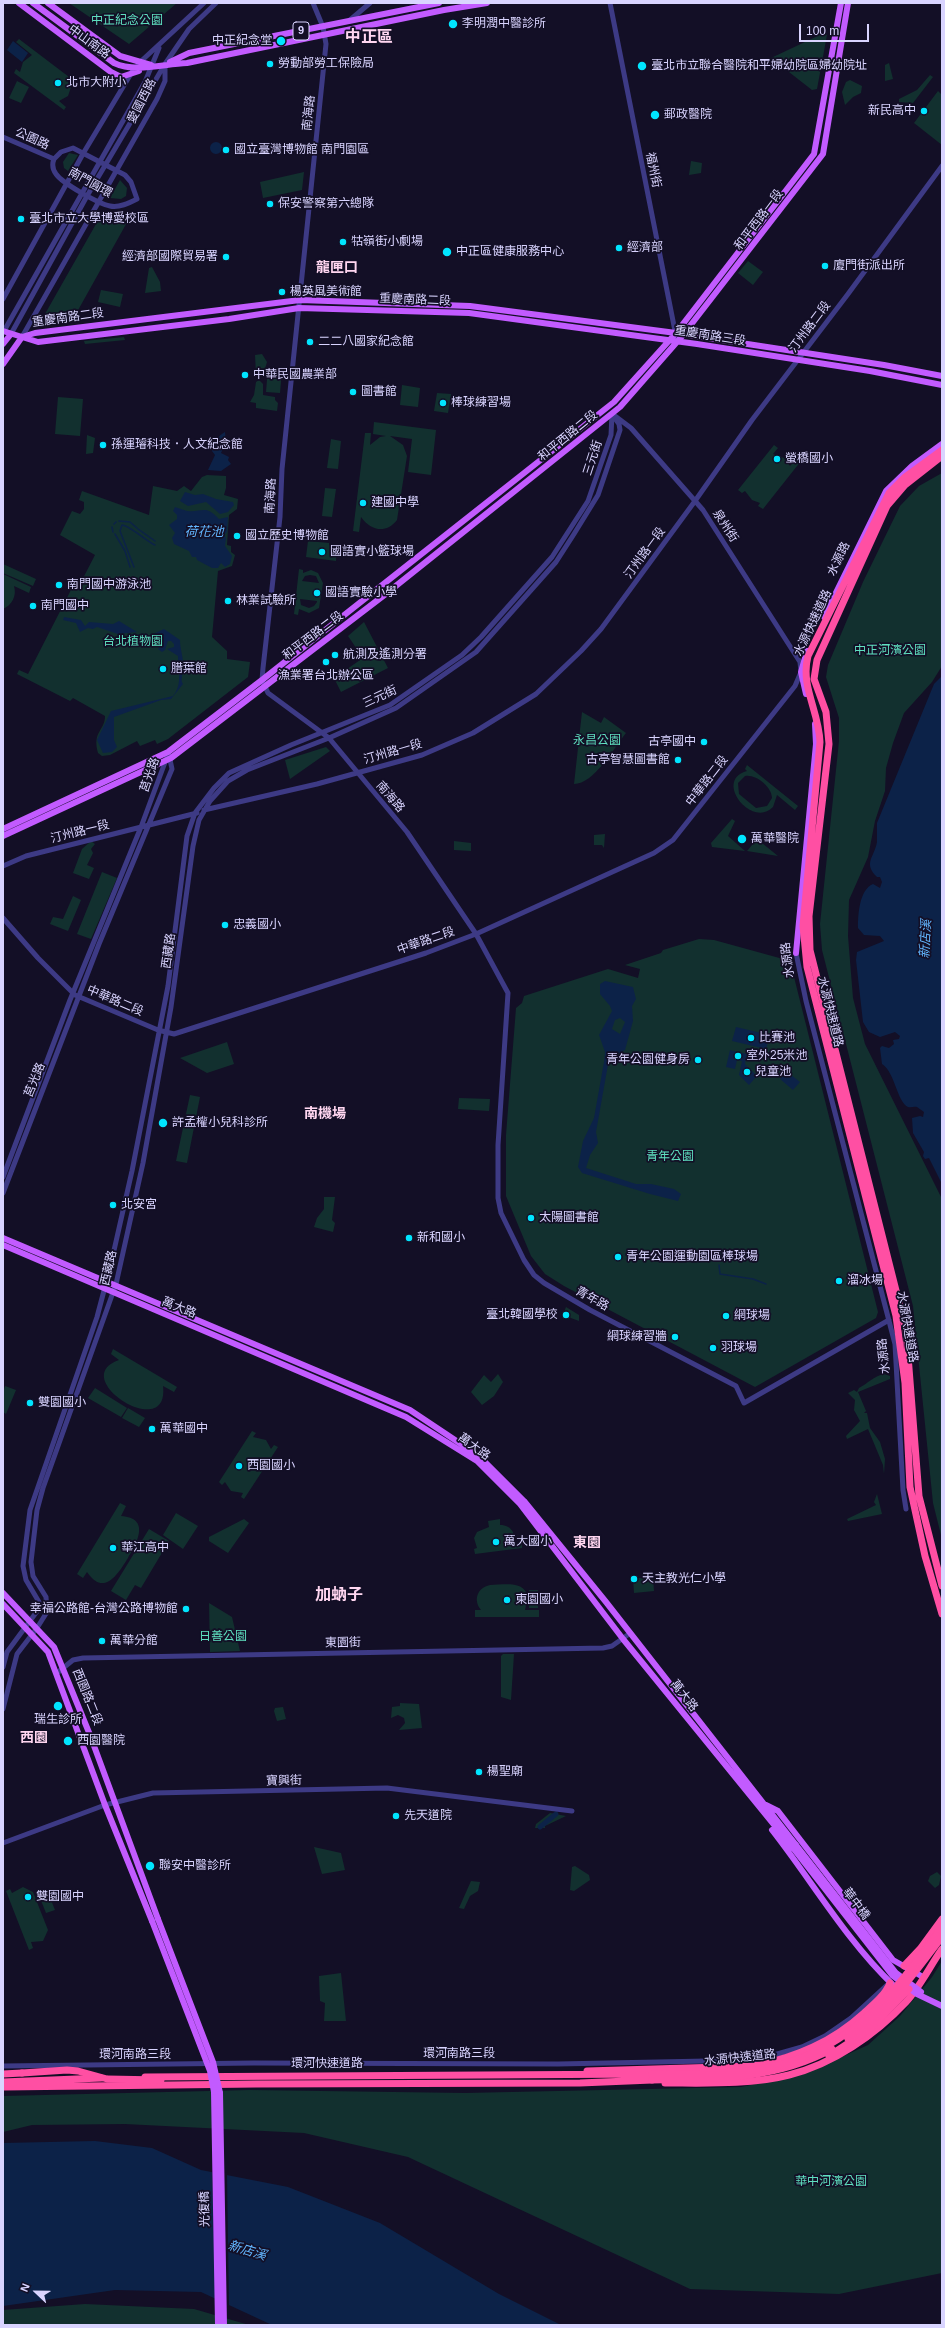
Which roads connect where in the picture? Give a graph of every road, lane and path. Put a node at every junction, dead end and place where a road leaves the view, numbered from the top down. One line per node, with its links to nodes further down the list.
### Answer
1 (19, 3): 22 (main road, 中山南路 / 9)
2 (33, 3): 22 (main road, 中山南路)
3 (48, 3): 19 (main road, 中山南路 / 9)
4 (204, 3): 18 (street, 愛國西路)
5 (216, 3): 20 (street)
6 (313, 3): 16 (street, 南海路)
7 (370, 3): 15 (street)
8 (439, 3): 15 (main road, 9)
9 (467, 3): 14 (main road, 9)
10 (487, 3): 14 (main road, 9)
11 (610, 3): 40 (street, 福州街)
12 (841, 3): 40 (main road, 和平西路一段)
13 (848, 3): 42 (main road, 和平西路一段)
14 (452, 8): 17 (main road, 9)
15 (350, 21): 16 (main road, 9)
16 (323, 26): 17 (street, 南海路); 20 (main road, 9)
17 (325, 34): 20 (main road, 9); 35 (street, 南海路)
18 (159, 47): 19 (street, 愛國西路); 21 (street, 愛國西路)
19 (141, 61): 21 (main road, 中山南路 / 9); 22 (street, 愛國西路)
20 (165, 64): 21 (main road, 中山南路 / 9); 27 (street, 愛國西路); 29 (street, 愛國西路)
21 (151, 65): 22 (main road, 中山南路 / 9); 26 (street, 愛國西路)
22 (132, 72): 24 (street, 愛國西路)
23 (3, 137): 25 (street, 公園路)
24 (84, 152): 25 (street, 南門圓環); 26 (street, 南門圓環); 30 (street, 愛國西路)
25 (54, 159): 30 (street, 南門圓環)
26 (100, 161): 27 (street, 南門圓環); 31 (street, 愛國西路)
27 (106, 164): 29 (street, 南門圓環); 32 (street, 愛國西路)
28 (942, 166): 47 (street, 汀州路二段)
29 (117, 170): 33 (street, 愛國西路); 33 (street, 南門圓環)
30 (67, 183): 31 (street, 南門圓環); 34 (street, 愛國西路)
31 (82, 192): 32 (street, 南門圓環); 39 (street, 愛國西路)
32 (88, 196): 33 (street, 南門圓環); 41 (street, 愛國西路)
33 (99, 201): 43 (street, 愛國西路)
34 (3, 299)
35 (300, 300): 36 (main road, 重慶南路二段); 37 (street, 南海路); 43 (main road, 重慶南路二段)
36 (475, 306): 40 (main road, 重慶南路三段)
37 (299, 308): 38 (main road, 重慶南路二段); 43 (main road, 重慶南路二段); 62 (street, 南海路)
38 (474, 313): 44 (main road, 重慶南路三段)
39 (3, 331): 41 (main road)
40 (676, 333): 42 (main road, 重慶南路三段); 44 (main road, 和平西路一段); 45 (street, 福州街)
41 (11, 334): 43 (main road); 46 (main road, 愛國西路)
42 (684, 335): 45 (main road, 和平西路一段); 47 (main road, 重慶南路三段)
43 (22, 337): 49 (main road, 愛國西路)
44 (669, 340): 45 (main road, 重慶南路三段); 52 (main road, 和平西路一段)
45 (677, 342): 48 (main road, 重慶南路三段); 53 (main road, 和平西路一段)
46 (3, 344)
47 (802, 353): 48 (street, 汀州路二段); 50 (main road, 重慶南路三段)
48 (797, 360): 51 (main road, 重慶南路三段); 59 (street, 汀州路二段)
49 (3, 364)
50 (942, 376)
51 (942, 385)
52 (605, 410): 53 (street, 泉州街); 62 (main road, 和平西路二段)
53 (612, 414): 59 (street, 泉州街); 63 (main road, 和平西路二段); 64 (street, 三元街); 65 (street, 三元街)
54 (942, 444): 61 (main road, 水源路)
55 (942, 450): 99 (highway, 水源快速道路)
56 (942, 456): 58 (highway, 水源快速道路)
57 (942, 461): 58 (highway)
58 (914, 478): 60 (highway, 水源快速道路)
59 (695, 501): 61 (street, 泉州街); 67 (street, 汀州路一段)
60 (853, 580): 73 (highway, 水源快速道路); 73 (highway, 水源快速道路)
61 (801, 672): 77 (street, 中華路二段); 78 (main road, 水源路)
62 (262, 680): 63 (street, 南海路); 66 (main road, 和平西路二段)
63 (264, 688): 64 (street, 南海路); 66 (main road, 和平西路二段)
64 (323, 733): 65 (street, 南海路); 69 (street, 三元街)
65 (329, 738): 67 (street, 南海路); 68 (street, 三元街)
66 (168, 757): 70 (street, 莒光路); 71 (street, 莒光路); 72 (main road, 和平西路二段); 74 (main road, 和平西路二段)
67 (357, 774): 68 (street, 汀州路一段); 77 (street, 南海路)
68 (205, 810): 69 (street, 汀州路一段); 82 (street, 西藏路)
69 (195, 813): 70 (street, 汀州路一段); 81 (street, 西藏路)
70 (149, 825): 71 (street, 汀州路一段); 80 (street, 莒光路)
71 (141, 827): 75 (street, 汀州路一段); 80 (street, 莒光路)
72 (3, 829)
73 (820, 832): 93 (highway, 水源快速道路)
74 (3, 836)
75 (3, 866)
76 (3, 918): 80 (street, 中華路二段)
77 (476, 934): 79 (street, 南海路); 82 (street, 中華路二段)
78 (796, 953): 91 (street, 水源路)
79 (508, 993): 91 (street, 青年路)
80 (75, 995): 81 (street, 中華路二段); 83 (street, 莒光路); 84 (street, 莒光路)
81 (158, 1030): 82 (street, 中華路二段); 87 (street, 西藏路)
82 (165, 1032): 88 (street, 西藏路)
83 (3, 1177)
84 (3, 1193)
85 (3, 1238): 87 (main road, 萬大路)
86 (3, 1245): 89 (main road, 萬大路)
87 (107, 1281): 88 (main road, 萬大路); 89 (street, 西藏路)
88 (116, 1284): 90 (street, 西藏路); 104 (main road, 萬大路)
89 (105, 1289): 90 (main road, 萬大路); 100 (street, 西藏路)
90 (114, 1293): 102 (street, 西藏路); 105 (main road, 萬大路)
91 (889, 1320): 92 (street, 水源路)
92 (906, 1509)
93 (922, 1509): 94 (highway); 95 (highway, 水源快速道路)
94 (919, 1517)
95 (941, 1578): 96 (highway, 水源快速道路)
96 (942, 1586)
97 (3, 1593): 100 (main road, 西園路二段)
98 (3, 1604): 101 (main road, 西園路二段)
99 (942, 1614)
100 (31, 1622): 101 (street, 西藏路); 102 (main road, 西園路二段)
101 (26, 1628): 103 (main road, 西園路二段); 106 (street, 西藏路)
102 (37, 1628): 103 (street, 西藏路); 107 (main road, 西園路二段)
103 (32, 1634): 108 (main road, 西園路二段); 109 (street, 西藏路)
104 (629, 1634): 105 (street, 東園街); 112 (main road, 萬大路)
105 (624, 1639): 107 (street, 東園街); 112 (main road, 萬大路)
106 (3, 1667)
107 (63, 1667): 108 (street, 東園街); 110 (main road, 西園路二段)
108 (57, 1673): 111 (main road, 西園路二段)
109 (3, 1709)
110 (116, 1802): 111 (street, 寶興街); 113 (street, 寶興街); 116 (main road, 西園路二段)
111 (105, 1806): 114 (street, 寶興街); 116 (main road, 西園路二段)
112 (762, 1806): 115 (main road, 萬大路); 121 (main road); 123 (main road)
113 (572, 1811)
114 (3, 1843)
115 (795, 1847): 126 (main road, 華中橋, bridge); 128 (main road, 華中橋, bridge)
116 (156, 1919): 139 (main road, bridge)
117 (942, 1919): 122 (highway)
118 (942, 1927): 134 (highway, 水源快速道路, bridge)
119 (942, 1936): 131 (highway, 水源快速道路, bridge)
120 (942, 1950): 124 (highway)
121 (893, 1960): 122 (main road); 123 (main road)
122 (904, 1966): 124 (main road); 125 (street)
123 (881, 1974): 125 (main road)
124 (923, 1977): 127 (highway)
125 (890, 1982): 127 (main road); 130 (street, 環河南路三段); 133 (highway)
126 (909, 1989): 129 (main road, 華中橋, bridge); 131 (highway, bridge)
127 (906, 2001): 136 (highway)
128 (942, 2002)
129 (942, 2006)
130 (3, 2066)
131 (779, 2071): 134 (highway, 水源快速道路, bridge)
132 (3, 2074): 137 (highway, bridge)
133 (580, 2074): 134 (highway, 環河快速道路); 135 (highway, 環河快速道路)
134 (652, 2077): 136 (highway, 環河快速道路)
135 (3, 2082)
136 (580, 2083): 137 (highway, 環河快速道路)
137 (256, 2084): 138 (highway, 環河快速道路)
138 (3, 2087)
139 (217, 2092): 140 (main road, 光復橋); 141 (main road, 光復橋)
140 (218, 2325)
141 (224, 2325)

